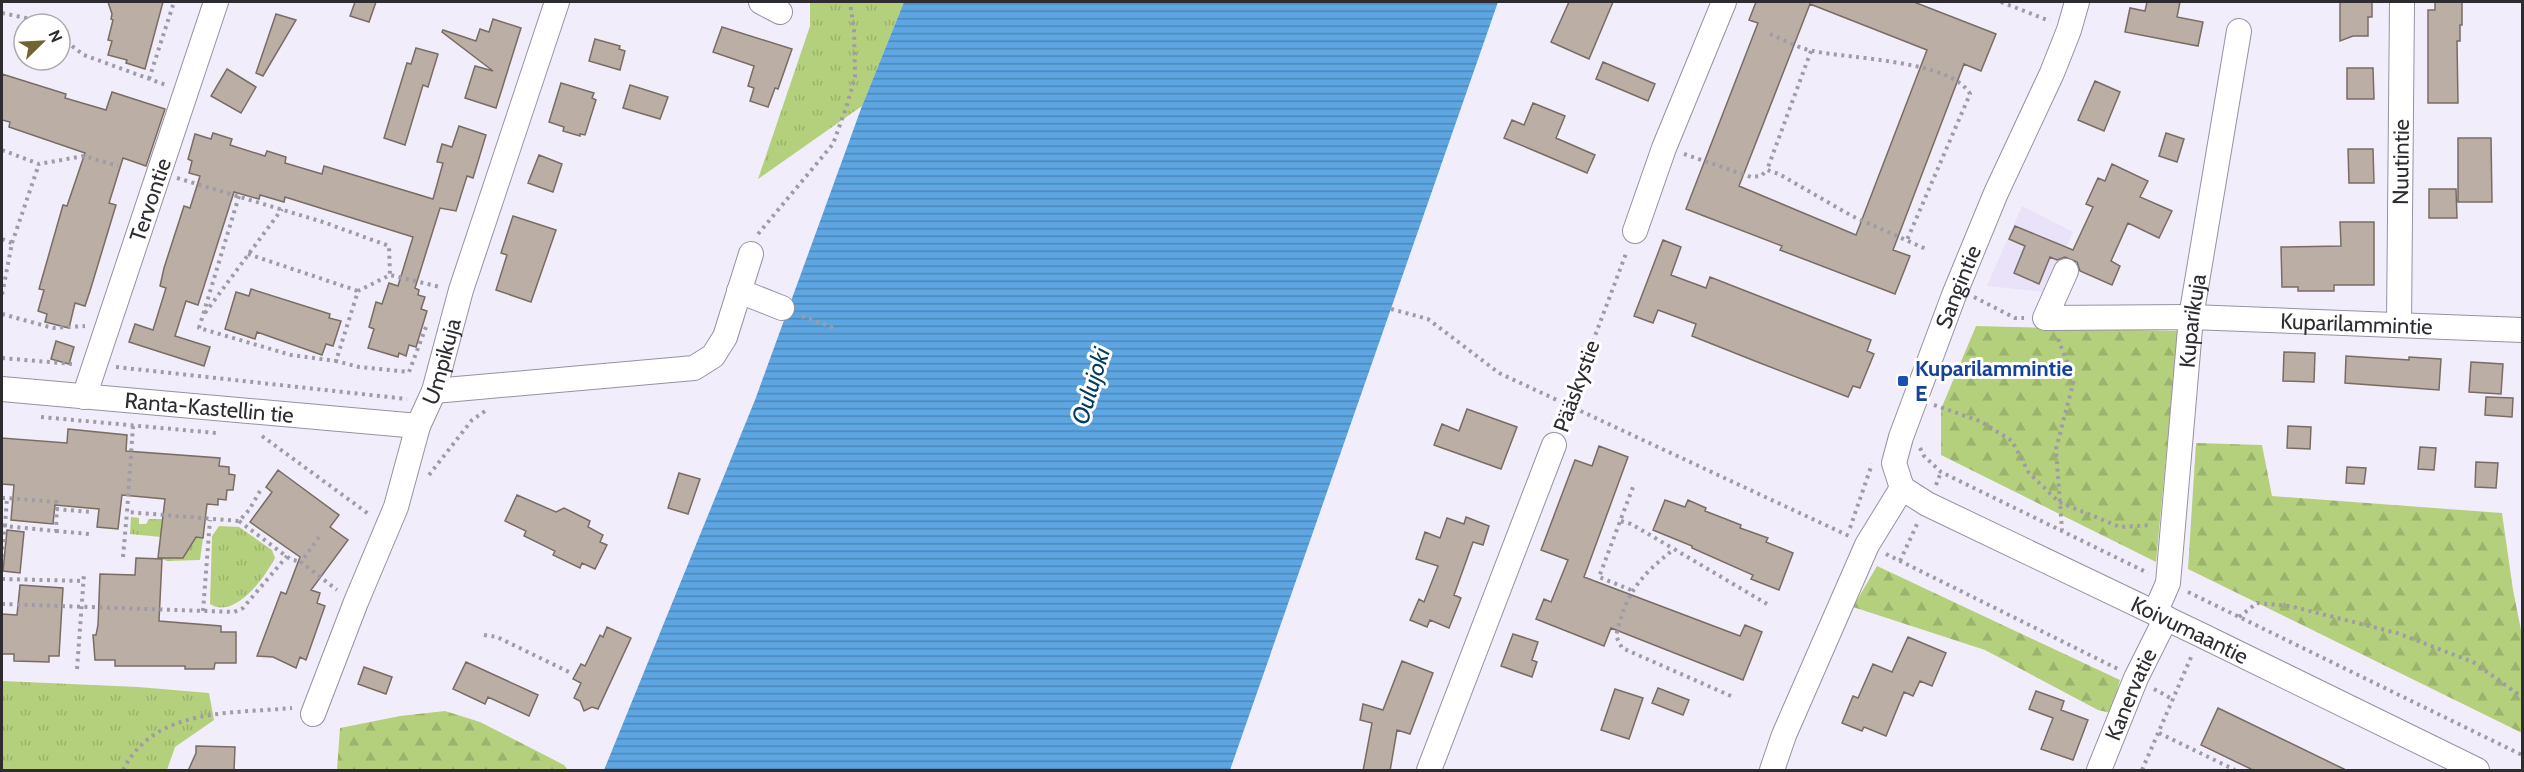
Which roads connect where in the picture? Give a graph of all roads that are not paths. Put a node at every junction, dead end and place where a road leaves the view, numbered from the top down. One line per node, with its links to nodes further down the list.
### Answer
1 (216, 2): 17 (street, Tervontie)
2 (557, 2): 16 (street, Umpikuja)
3 (1724, 2): 7 (street)
4 (2077, 2): 20 (street, Sangintie)
5 (2402, 2): 13 (street, Nuutintie)
6 (2239, 31): 12 (street, Kuparikuja)
7 (1635, 231)
8 (751, 254): 10 (street)
9 (2066, 271): 12 (street, Kuparilammintie)
10 (739, 291): 11 (street); 16 (street)
11 (782, 308)
12 (2191, 317): 13 (street, Kuparilammintie); 21 (street, Kuparikuja)
13 (2399, 324): 14 (street, Kuparilammintie)
14 (2523, 330)
15 (2, 389): 17 (street, Ranta-Kastellin tie)
16 (434, 391): 18 (street, Umpikuja)
17 (84, 397): 18 (street, Ranta-Kastellin tie)
18 (418, 426): 22 (street, Umpikuja)
19 (1554, 445): 23 (street, Pääskystie)
20 (1902, 488): 21 (street, Koivumaantie); 24 (street)
21 (2160, 615): 25 (street, Kanervatie); 26 (street, Koivumaantie)
22 (316, 708)
23 (1429, 771)
24 (1772, 771)
25 (2099, 771)
26 (2477, 771)

